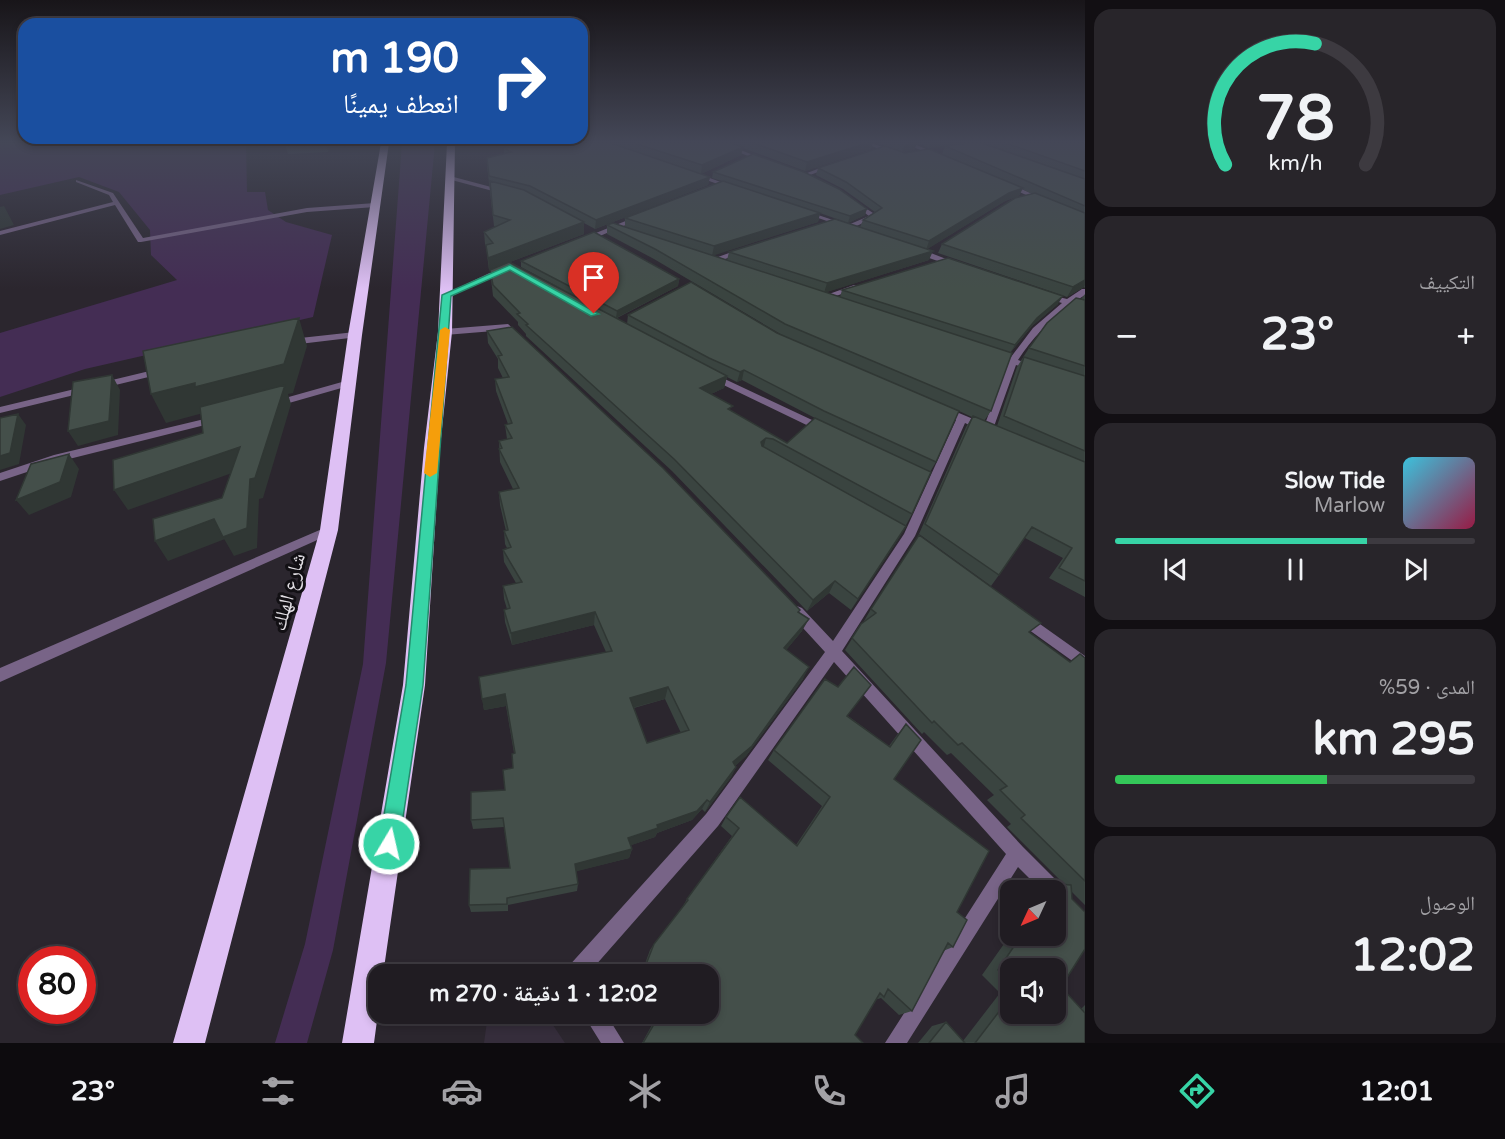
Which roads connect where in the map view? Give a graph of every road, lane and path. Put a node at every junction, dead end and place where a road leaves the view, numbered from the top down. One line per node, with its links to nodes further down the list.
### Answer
1 (103, 192): 10 (street)
2 (377, 192): 11 (highway, شارع الهلك)
3 (450, 192): 41 (highway)
4 (503, 192): 6 (street)
5 (1023, 192): 7 (street)
6 (516, 195)
7 (1033, 196): 9 (street); 12 (street)
8 (848, 198): 17 (street)
9 (1017, 201)
10 (115, 203): 11 (street); 22 (street)
11 (375, 205): 47 (highway, شارع الهلك)
12 (1054, 205)
13 (800, 210): 15 (street)
14 (646, 215): 18 (street)
15 (833, 222): 16 (street); 17 (street)
16 (822, 225)
17 (850, 227): 20 (street)
18 (614, 228): 21 (street); 23 (street)
19 (585, 230): 23 (street)
20 (861, 231)
21 (625, 232)
22 (0, 233)
23 (594, 236): 24 (street); 25 (street)
24 (604, 240)
25 (573, 244)
26 (756, 247): 32 (street)
27 (906, 247): 29 (street)
28 (938, 248): 29 (street)
29 (928, 254): 31 (street)
30 (701, 257): 32 (street)
31 (944, 260): 33 (street); 36 (street)
32 (711, 261): 34 (street)
33 (933, 263)
34 (723, 265)
35 (510, 267): 41 (street)
36 (967, 268)
37 (866, 284): 42 (street)
38 (1034, 291): 44 (street)
39 (1085, 291): 44 (street)
40 (811, 294): 42 (street)
41 (447, 295): 46 (highway)
42 (822, 298): 43 (street)
43 (833, 302)
44 (1068, 302): 45 (street); 51 (street)
45 (1085, 308)
46 (445, 332): 49 (street); 75 (highway)
47 (355, 335): 48 (street); 55 (highway, شارع الهلك)
48 (281, 344)
49 (525, 346)
50 (991, 353): 51 (street)
51 (1013, 361): 53 (street); 61 (street)
52 (168, 370): 58 (street)
53 (1044, 371)
54 (703, 372): 62 (street)
55 (349, 383): 57 (street); 65 (highway, شارع الهلك)
56 (929, 404): 60 (street)
57 (262, 407)
58 (0, 410)
59 (230, 416): 64 (street)
60 (962, 418): 61 (street); 68 (street)
61 (988, 430): 63 (street)
62 (829, 431)
63 (999, 434)
64 (0, 477)
65 (329, 530): 70 (street); 79 (highway, شارع الهلك)
66 (786, 601): 68 (street)
67 (1011, 610): 69 (street)
68 (834, 651): 71 (street); 76 (street)
69 (1085, 664)
70 (0, 675)
71 (1017, 853): 72 (street); 82 (street)
72 (1045, 880)
73 (1066, 901): 74 (street)
74 (1071, 906)
75 (375, 964)
76 (584, 964)
77 (368, 1001): 80 (highway)
78 (600, 1024): 81 (street)
79 (189, 1043)
80 (358, 1043)
81 (614, 1043)
82 (895, 1043)

